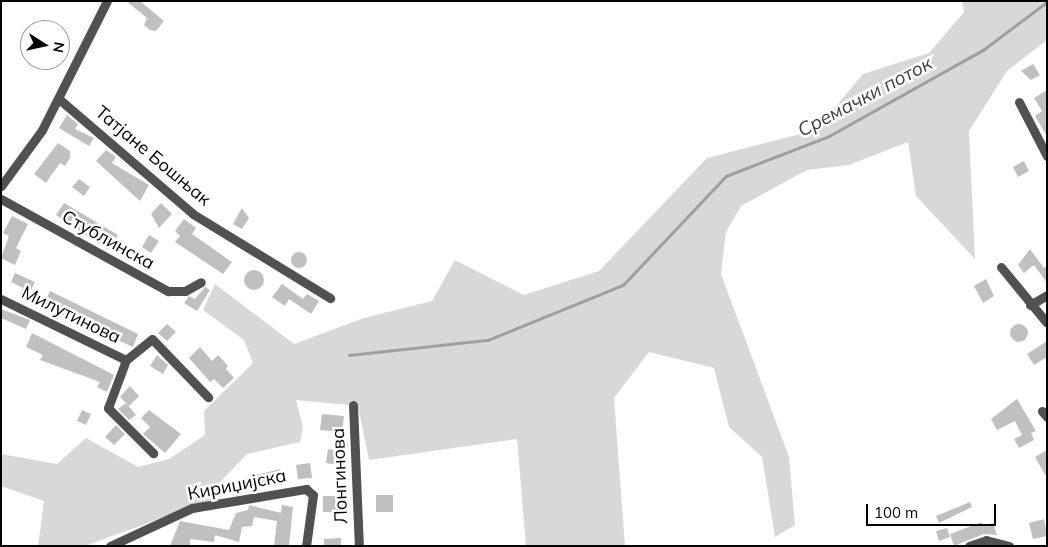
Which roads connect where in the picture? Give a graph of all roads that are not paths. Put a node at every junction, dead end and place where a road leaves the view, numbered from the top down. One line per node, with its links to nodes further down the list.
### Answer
1 (107, 1): 2 (street)
2 (59, 99): 5 (street); 10 (street, Татјане Бошњак)
3 (1019, 102): 4 (street)
4 (1047, 156)
5 (1, 186)
6 (1, 199): 8 (street, Стублинска)
7 (1001, 267): 12 (street)
8 (202, 282)
9 (1047, 295): 12 (street)
10 (330, 298)
11 (1, 299): 14 (street, Милутинова)
12 (1030, 305): 13 (street)
13 (1047, 323)
14 (126, 360): 15 (street, Милутинова); 17 (street, Милутинова)
15 (208, 397)
16 (353, 405): 20 (street, Лонгинова)
17 (153, 453)
18 (110, 546): 19 (street, Кириџијска)
19 (306, 546)
20 (358, 546)
21 (968, 546): 22 (street)
22 (1009, 546)

